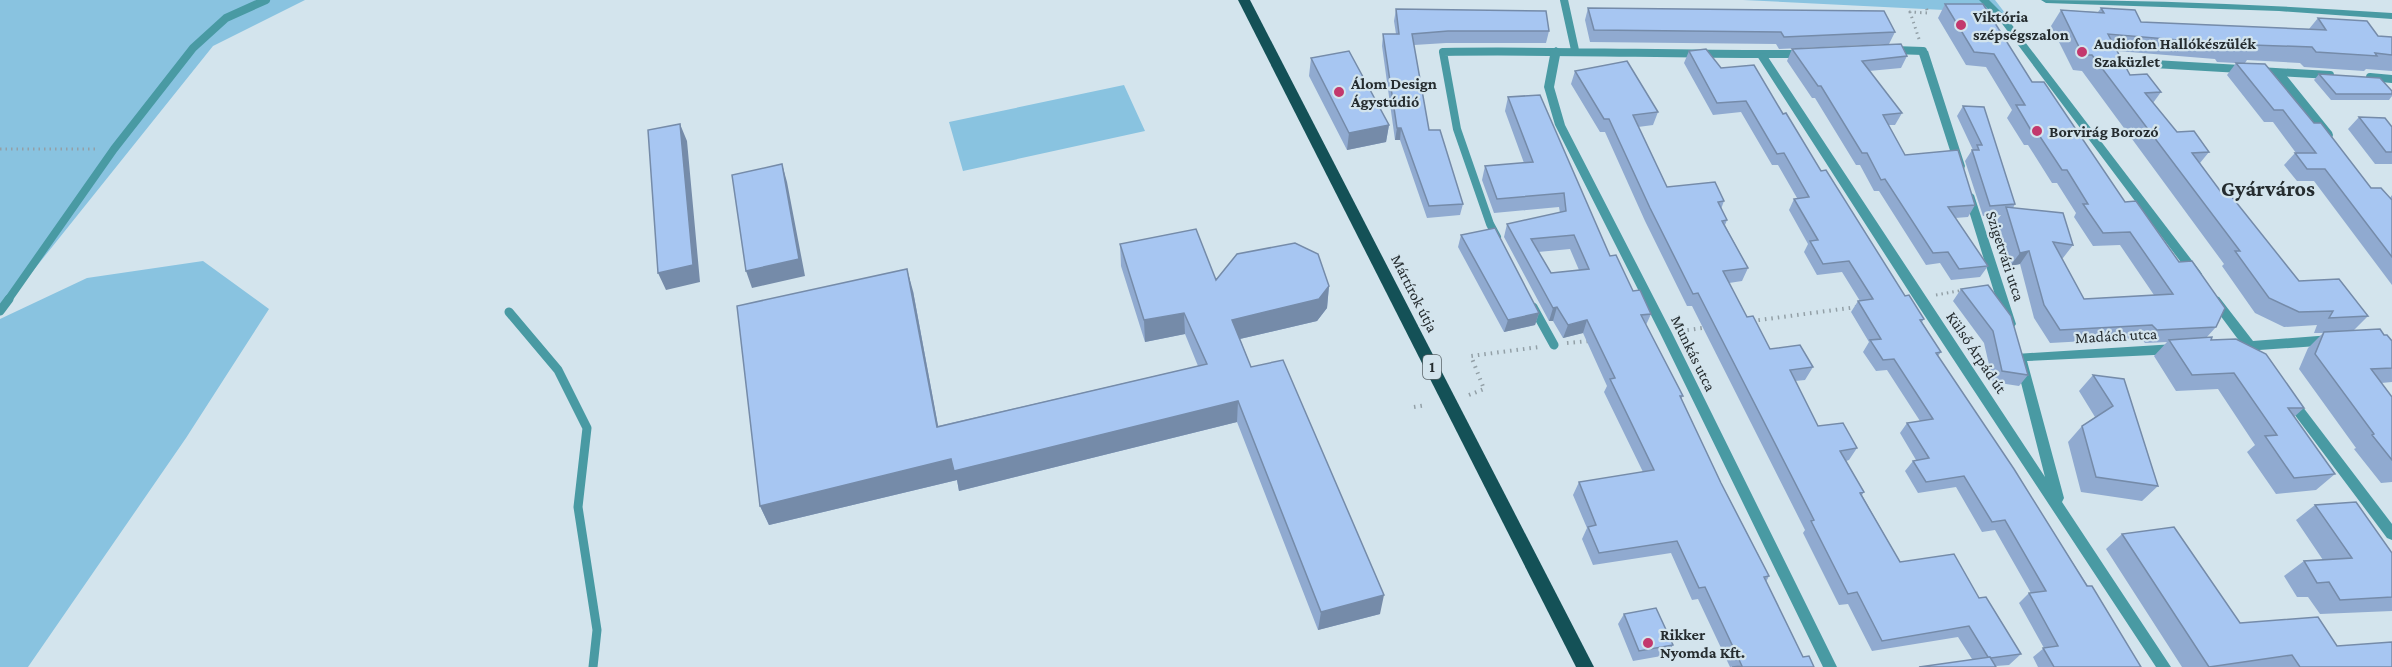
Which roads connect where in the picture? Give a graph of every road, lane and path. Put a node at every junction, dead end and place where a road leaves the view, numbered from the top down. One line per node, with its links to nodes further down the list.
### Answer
1 (266, 0): 23 (lane)
2 (1244, 0): 49 (main road, Mártírok útja / 1)
3 (1564, 0): 9 (lane)
4 (1984, 0): 37 (street)
5 (2046, 0): 7 (street)
6 (1926, 7): 11 (path)
7 (2392, 16)
8 (1556, 50): 9 (lane); 24 (lane); 33 (street, Munkás utca)
9 (1575, 50): 13 (lane)
10 (1884, 50): 11 (lane)
11 (1923, 51): 25 (street, Szigetvári utca)
12 (1806, 54): 13 (lane)
13 (1762, 56): 27 (street, Külső Árpád út)
14 (2154, 64): 15 (lane)
15 (2244, 70)
16 (2255, 70): 17 (lane)
17 (2278, 72): 18 (lane); 21 (street)
18 (2335, 75)
19 (2358, 77): 20 (lane)
20 (2392, 79)
21 (2335, 144)
22 (0, 149): 23 (path)
23 (114, 149): 29 (lane)
24 (1500, 244)
25 (1997, 284): 27 (path); 38 (street, Szigetvári utca)
26 (1527, 294): 36 (lane)
27 (1919, 298): 46 (street, Külső Árpád út)
28 (1862, 306): 31 (path)
29 (0, 311)
30 (509, 312): 48 (lane)
31 (1747, 322)
32 (1712, 327): 33 (path)
33 (1666, 333): 50 (street, Munkás utca)
34 (2344, 339): 37 (street)
35 (1599, 340): 36 (path)
36 (1554, 345): 43 (path)
37 (2249, 345): 39 (street); 41 (street)
38 (2017, 346): 40 (street, Madách utca); 46 (street, Szigetvári utca)
39 (2226, 346)
40 (2192, 348)
41 (2264, 364)
42 (2285, 393): 47 (street)
43 (1469, 395)
44 (1426, 405): 45 (path)
45 (1414, 407)
46 (2059, 507): 51 (street, Külső Árpád út)
47 (2392, 534)
48 (593, 667)
49 (1584, 667)
50 (1830, 667)
51 (2164, 667)

